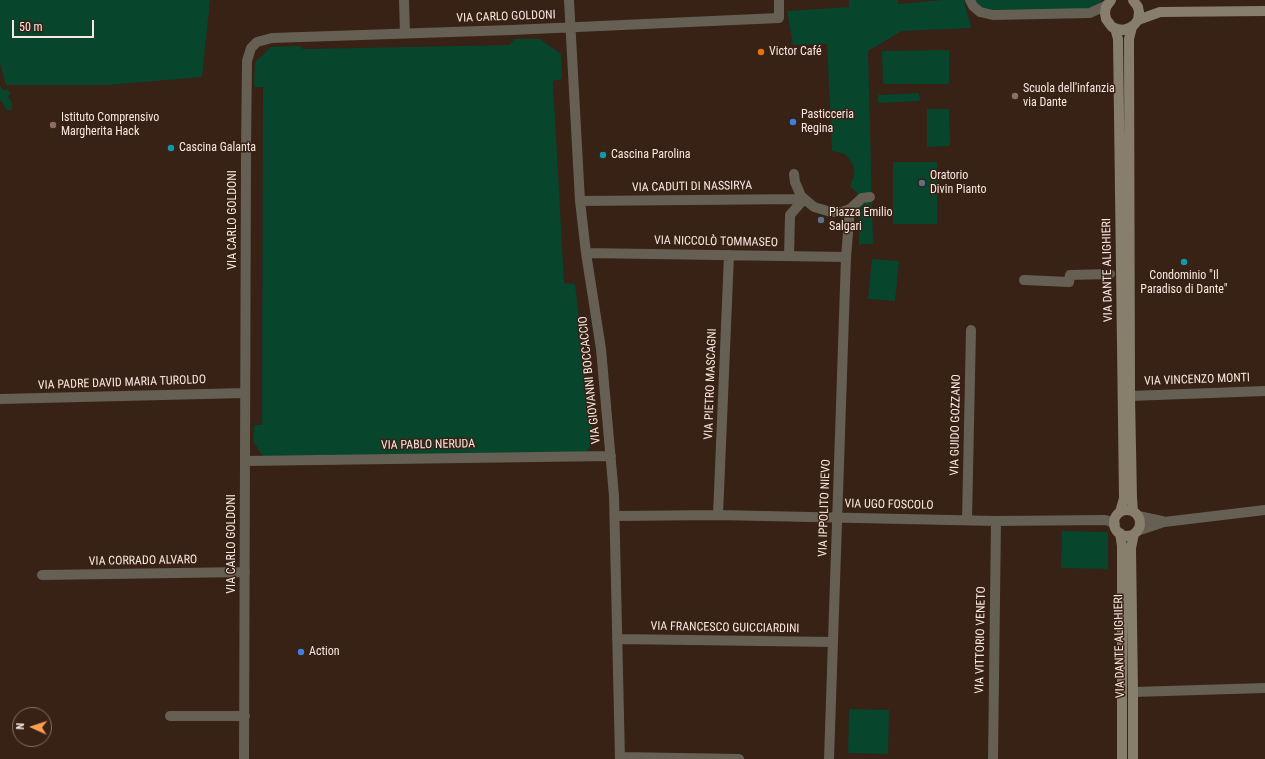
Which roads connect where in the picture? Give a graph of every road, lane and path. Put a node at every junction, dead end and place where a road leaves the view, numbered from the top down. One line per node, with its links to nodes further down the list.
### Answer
1 (404, 0): 13 (street)
2 (569, 0): 12 (street, VIA GIOVANNI BOCCACCIO)
3 (779, 0): 12 (street, VIA CARLO GOLDONI)
4 (970, 0): 9 (street)
5 (1135, 1): 8 (street); 10 (street, VIA DANTE ALIGHIERI)
6 (1109, 3): 9 (street); 11 (street, VIA DANTE ALIGHIERI)
7 (1265, 11): 8 (street)
8 (1160, 12): 10 (street)
9 (1090, 13): 11 (street)
10 (1135, 23): 11 (street); 28 (street, VIA DANTE ALIGHIERI)
11 (1112, 25): 33 (street, VIA DANTE ALIGHIERI)
12 (570, 27): 13 (street, VIA CARLO GOLDONI); 17 (street, VIA GIOVANNI BOCCACCIO)
13 (405, 33): 27 (street, VIA CARLO GOLDONI)
14 (794, 174): 16 (street)
15 (870, 196): 18 (street)
16 (804, 199): 17 (street, VIA CADUTI DI NASSIRYA); 18 (street); 21 (street)
17 (580, 201): 19 (street, VIA GIOVANNI BOCCACCIO)
18 (850, 209): 22 (street)
19 (586, 253): 20 (street, VIA NICCOLÒ TOMMASEO); 30 (street, VIA GIOVANNI BOCCACCIO)
20 (729, 255): 21 (street, VIA NICCOLÒ TOMMASEO); 35 (street, VIA PIETRO MASCAGNI)
21 (790, 256): 22 (street, VIA NICCOLÒ TOMMASEO)
22 (846, 257): 37 (street, VIA IPPOLITO NIEVO)
23 (1110, 274): 24 (street)
24 (1024, 280)
25 (971, 330): 38 (street, VIA GUIDO GOZZANO)
26 (1265, 391): 28 (street, VIA VINCENZO MONTI)
27 (245, 393): 29 (street, VIA PADRE DAVID MARIA TUROLDO); 31 (street, VIA CARLO GOLDONI)
28 (1130, 396): 34 (street, VIA DANTE ALIGHIERI)
29 (0, 400)
30 (611, 456): 31 (street, VIA PABLO NERUDA); 36 (street, VIA GIOVANNI BOCCACCIO)
31 (245, 461): 44 (street, VIA CARLO GOLDONI)
32 (1265, 510): 40 (street)
33 (1120, 512): 34 (street); 41 (street)
34 (1136, 514): 40 (street); 42 (street)
35 (718, 515): 36 (street, VIA UGO FOSCOLO); 37 (street, VIA UGO FOSCOLO)
36 (615, 516): 46 (street, VIA GIOVANNI BOCCACCIO)
37 (838, 517): 38 (street, VIA UGO FOSCOLO); 47 (street, VIA IPPOLITO NIEVO)
38 (967, 520): 39 (street, VIA UGO FOSCOLO)
39 (996, 521): 41 (street, VIA UGO FOSCOLO); 56 (street, VIA VITTORIO VENETO)
40 (1164, 522): 42 (street)
41 (1115, 524): 43 (street)
42 (1136, 532): 43 (street); 49 (street, VIA DANTE ALIGHIERI)
43 (1120, 534): 57 (street, VIA DANTE ALIGHIERI)
44 (245, 572): 45 (street, VIA CORRADO ALVARO); 51 (street, VIA CARLO GOLDONI)
45 (42, 575)
46 (617, 639): 47 (street, VIA FRANCESCO GUICCIARDINI); 52 (street, VIA GIOVANNI BOCCACCIO)
47 (833, 642): 55 (street, VIA IPPOLITO NIEVO)
48 (1265, 688): 49 (street)
49 (1133, 692): 58 (street, VIA DANTE ALIGHIERI)
50 (170, 716): 51 (street)
51 (245, 716): 53 (street, VIA CARLO GOLDONI)
52 (620, 758): 54 (street)
53 (244, 759)
54 (739, 759)
55 (829, 759)
56 (993, 759)
57 (1122, 759)
58 (1133, 759)

